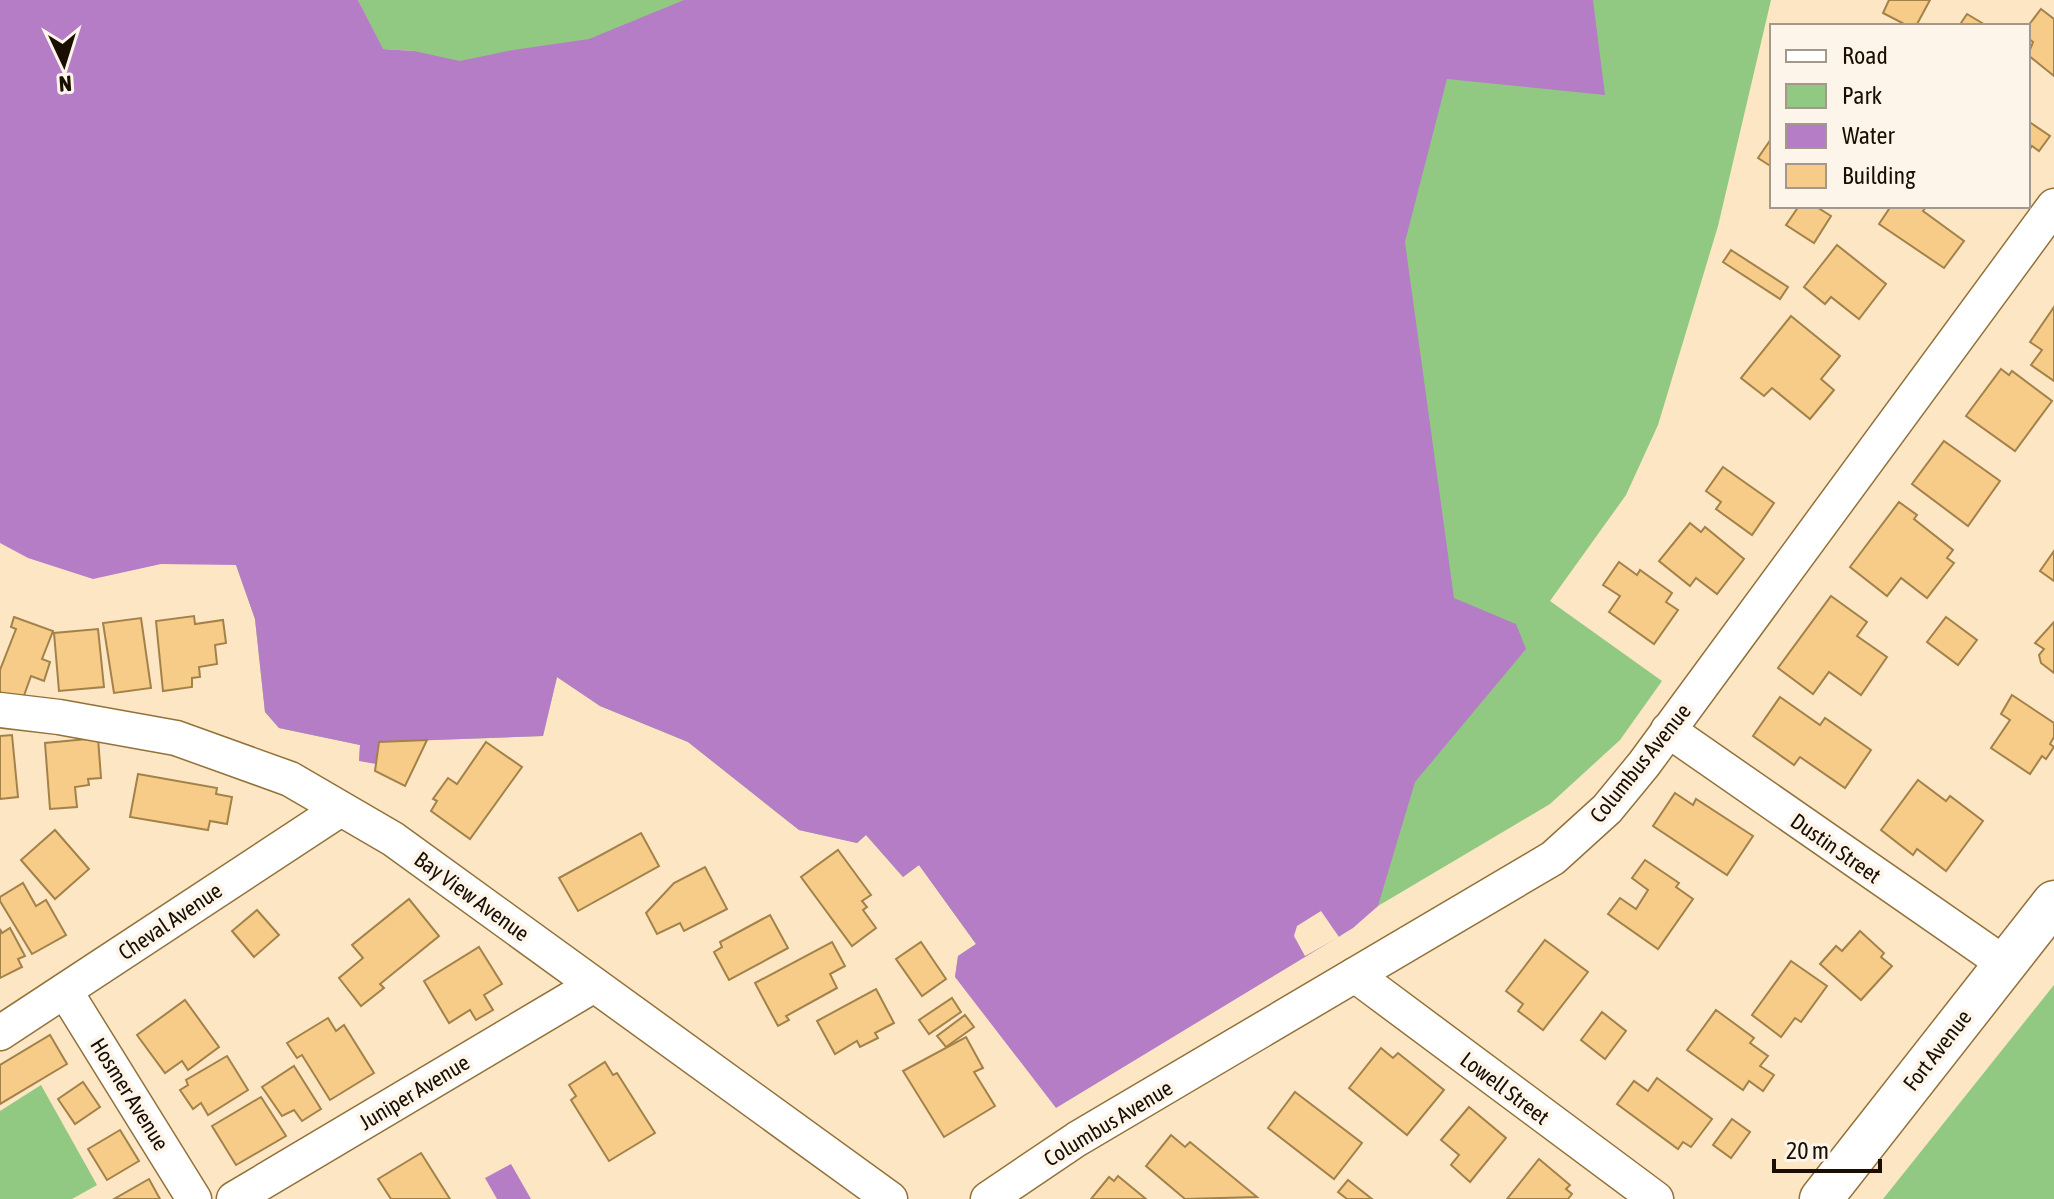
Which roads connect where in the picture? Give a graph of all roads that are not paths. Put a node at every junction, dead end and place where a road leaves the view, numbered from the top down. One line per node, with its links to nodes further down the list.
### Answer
1 (2054, 206): 3 (street, Columbus Avenue)
2 (0, 710): 4 (street, Bay View Avenue)
3 (1668, 730): 6 (street, Dustin Street); 7 (street, Columbus Avenue)
4 (339, 810): 8 (street, Bay View Avenue); 9 (street, Cheval Avenue)
5 (2054, 902): 6 (street, Fort Avenue)
6 (2005, 964): 16 (street, Fort Avenue)
7 (1355, 975): 14 (street, Columbus Avenue); 15 (street, Lowell Street)
8 (594, 985): 12 (street, Juniper Avenue); 13 (street, Bay View Avenue)
9 (65, 991): 10 (street, Cheval Avenue); 11 (street, Hosmer Avenue)
10 (0, 1033)
11 (194, 1199)
12 (234, 1199)
13 (890, 1199)
14 (988, 1199)
15 (1656, 1199)
16 (1821, 1199)

